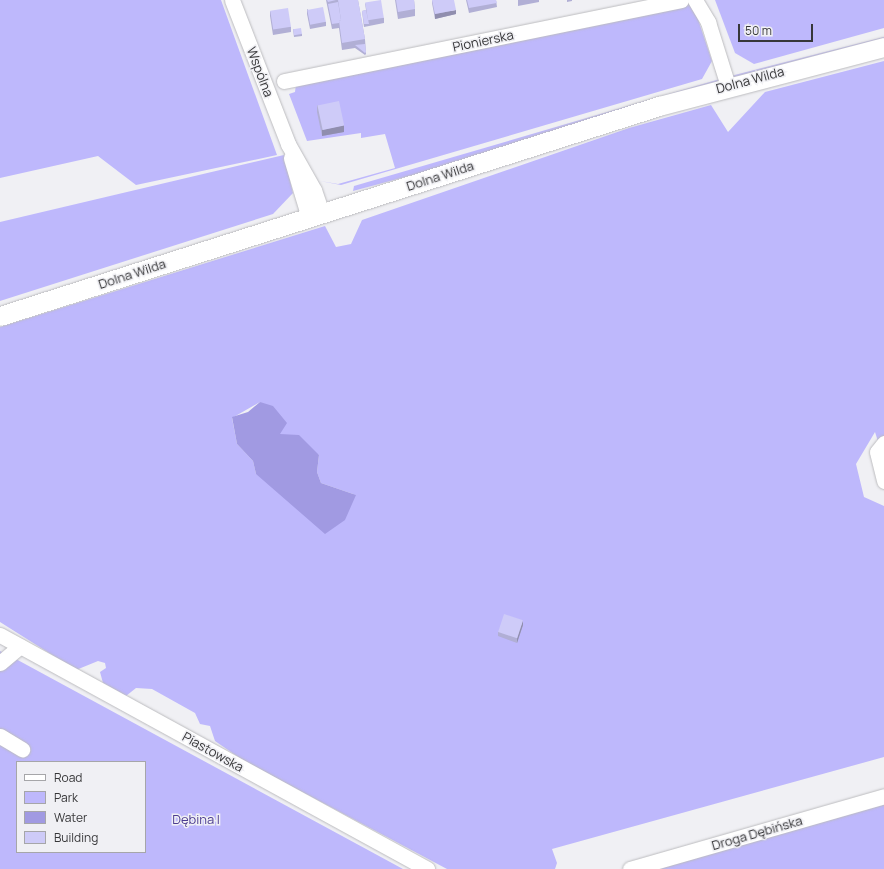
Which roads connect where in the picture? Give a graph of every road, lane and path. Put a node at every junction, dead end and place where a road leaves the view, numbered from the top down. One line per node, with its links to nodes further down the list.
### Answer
1 (232, 0): 7 (street, Wspólna)
2 (681, 0): 5 (street, Pionierska)
3 (695, 0): 6 (street)
4 (884, 47): 6 (main road, Dolna Wilda)
5 (284, 81)
6 (728, 86): 7 (main road, Dolna Wilda)
7 (316, 216): 8 (main road, Dolna Wilda)
8 (0, 316)
9 (884, 443): 10 (street)
10 (884, 481)
11 (0, 635): 12 (street, Piastowska)
12 (20, 646): 13 (street); 17 (street, Piastowska)
13 (0, 662)
14 (0, 736): 15 (street)
15 (22, 749)
16 (884, 796): 18 (street, Droga Dębińska)
17 (427, 869)
18 (630, 869)

